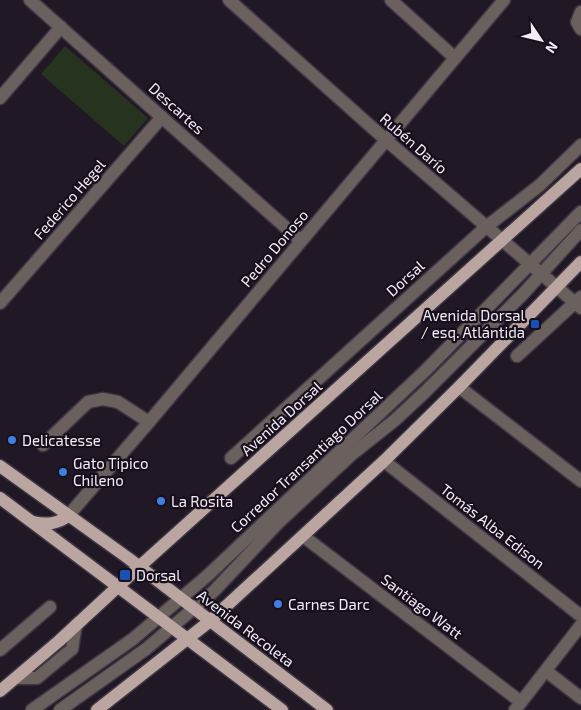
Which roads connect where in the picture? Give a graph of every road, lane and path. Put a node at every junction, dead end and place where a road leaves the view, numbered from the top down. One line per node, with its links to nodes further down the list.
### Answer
1 (30, 0): 6 (street, Descartes)
2 (229, 0): 11 (street, Rubén Darío)
3 (391, 0): 8 (street)
4 (504, 0): 8 (street, Pedro Donoso)
5 (581, 12): 7 (street)
6 (61, 28): 9 (street); 10 (street, Descartes)
7 (581, 29)
8 (455, 58): 11 (street, Pedro Donoso)
9 (0, 98)
10 (162, 117): 18 (street, Descartes); 23 (street, Federico Hegel)
11 (386, 140): 15 (street, Rubén Darío); 18 (street, Pedro Donoso)
12 (581, 145): 15 (street, Dorsal)
13 (581, 169): 17 (main road, Avenida Dorsal)
14 (581, 212): 20 (street, Corredor Transantiago Dorsal)
15 (486, 227): 17 (street, Rubén Darío); 29 (street, Dorsal)
16 (581, 230): 21 (street, Corredor Transantiago Dorsal)
17 (502, 240): 20 (street, Rubén Darío); 37 (main road, Avenida Dorsal)
18 (301, 241): 27 (street, Pedro Donoso)
19 (581, 262): 22 (main road)
20 (530, 264): 21 (street, Rubén Darío); 39 (street, Corredor Transantiago Dorsal)
21 (542, 274): 22 (street, Rubén Darío); 41 (street, Corredor Transantiago Dorsal)
22 (557, 287): 24 (street, Rubén Darío); 26 (main road)
23 (0, 303)
24 (579, 303): 25 (street)
25 (517, 356)
26 (459, 388): 30 (main road); 32 (street)
27 (149, 422): 28 (street); 34 (street, Pedro Donoso)
28 (43, 444)
29 (231, 458)
30 (384, 461): 36 (main road); 42 (street, Tomás Alba Edison)
31 (0, 466): 34 (main road, Avenida Recoleta)
32 (581, 481)
33 (0, 498): 35 (main road)
34 (68, 516): 35 (main road); 37 (main road, Avenida Recoleta)
35 (31, 521): 38 (main road)
36 (303, 536): 44 (main road); 52 (street, Santiago Watt)
37 (139, 567): 38 (main road, Avenida Dorsal); 39 (main road, Avenida Recoleta)
38 (117, 588): 43 (main road); 50 (main road, Avenida Dorsal)
39 (182, 600): 41 (main road, Avenida Recoleta); 43 (street, Corredor Transantiago Dorsal)
40 (50, 607): 48 (street)
41 (194, 609): 44 (main road, Avenida Recoleta); 46 (street, Corredor Transantiago Dorsal)
42 (581, 616)
43 (158, 619): 46 (main road); 53 (street, Corredor Transantiago Dorsal)
44 (210, 621): 47 (main road); 57 (main road, Avenida Recoleta)
45 (581, 624): 49 (street)
46 (172, 628): 47 (main road); 54 (street, Corredor Transantiago Dorsal)
47 (187, 640): 55 (main road); 56 (main road)
48 (0, 650)
49 (546, 670): 51 (street); 52 (street)
50 (1, 689)
51 (581, 698)
52 (518, 706)
53 (32, 710)
54 (60, 710)
55 (97, 710)
56 (282, 710)
57 (328, 710)

